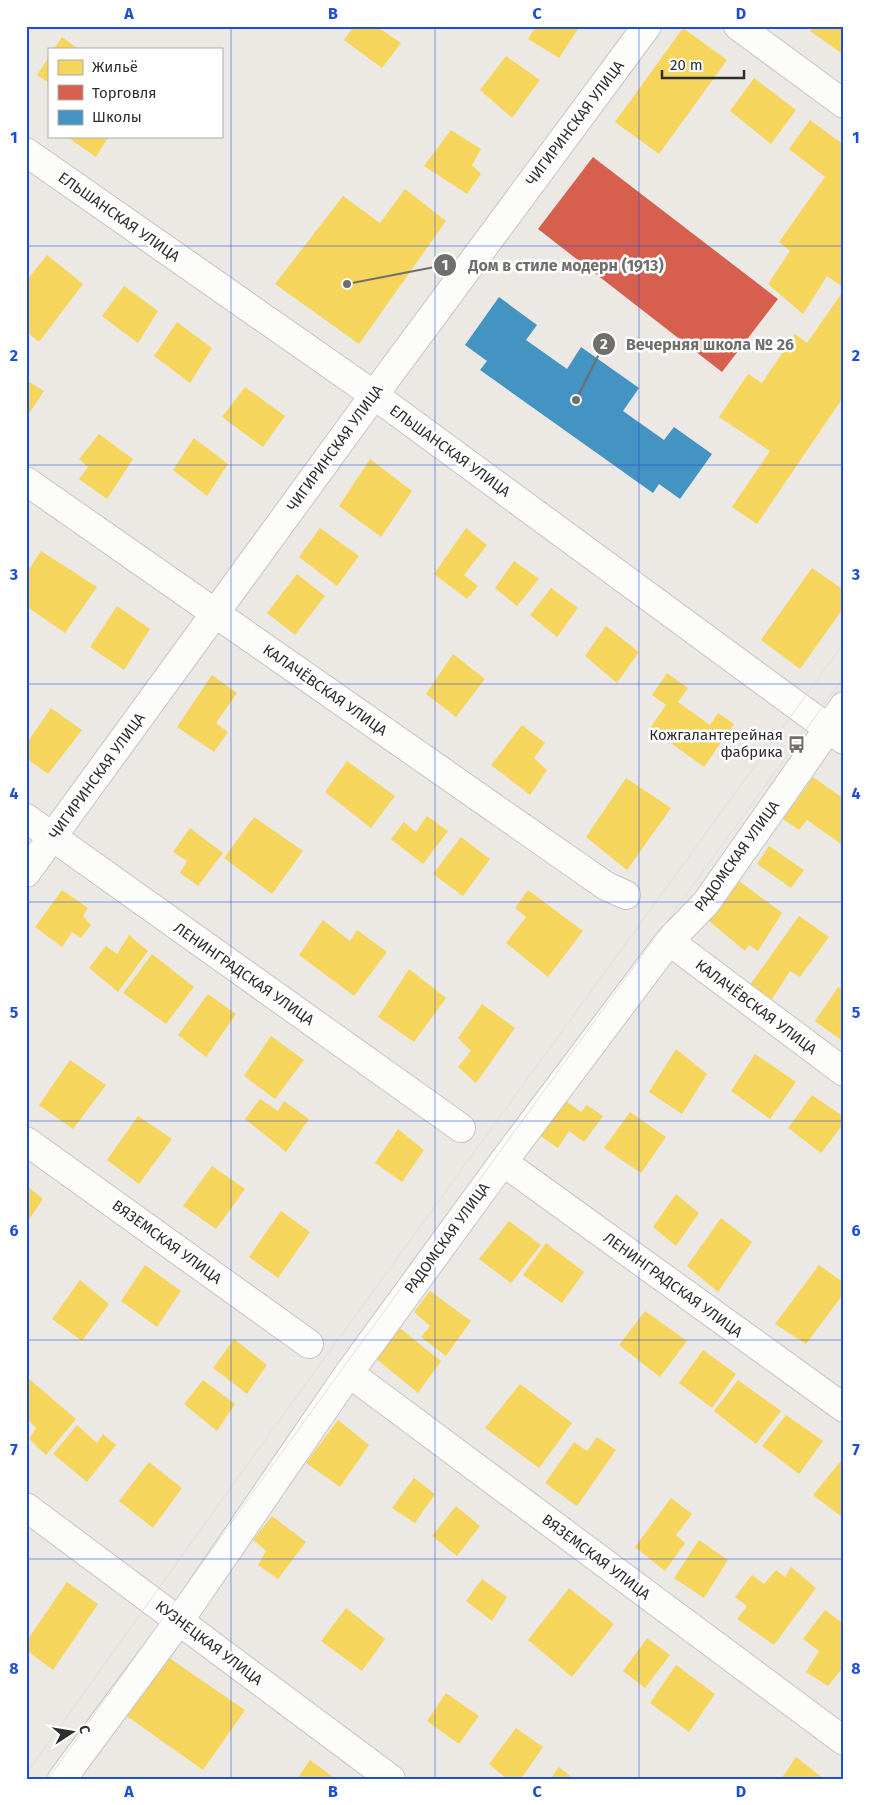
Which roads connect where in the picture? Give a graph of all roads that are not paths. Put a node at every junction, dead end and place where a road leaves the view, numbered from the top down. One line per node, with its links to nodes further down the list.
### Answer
1 (647, 26): 5 (street, ЧИГИРИНСКАЯ УЛИЦА)
2 (738, 26): 3 (street)
3 (844, 104)
4 (26, 152): 5 (street, ЕЛЬШАНСКАЯ УЛИЦА)
5 (374, 395): 7 (street, ЧИГИРИНСКАЯ УЛИЦА); 9 (street, ЕЛЬШАНСКАЯ УЛИЦА)
6 (26, 481): 7 (street, КАЛАЧЁВСКАЯ УЛИЦА)
7 (215, 613): 11 (street, ЧИГИРИНСКАЯ УЛИЦА); 13 (street, КАЛАЧЁВСКАЯ УЛИЦА)
8 (844, 706): 9 (street, РАДОМСКАЯ УЛИЦА)
9 (836, 734): 14 (street, РАДОМСКАЯ УЛИЦА)
10 (26, 818): 11 (street, ЛЕНИНГРАДСКАЯ УЛИЦА)
11 (52, 837): 12 (street, ЧИГИРИНСКАЯ УЛИЦА); 16 (street, ЛЕНИНГРАДСКАЯ УЛИЦА)
12 (26, 873)
13 (626, 895)
14 (669, 941): 15 (street, КАЛАЧЁВСКАЯ УЛИЦА); 18 (street, РАДОМСКАЯ УЛИЦА)
15 (844, 1072)
16 (461, 1128)
17 (26, 1141): 19 (street, ВЯЗЕМСКАЯ УЛИЦА)
18 (503, 1162): 20 (street, РАДОМСКАЯ УЛИЦА); 21 (street, ЛЕНИНГРАДСКАЯ УЛИЦА)
19 (309, 1344)
20 (349, 1373): 23 (street, РАДОМСКАЯ УЛИЦА); 24 (street, ВЯЗЕМСКАЯ УЛИЦА)
21 (844, 1408)
22 (26, 1507): 23 (street, КУЗНЕЦКАЯ УЛИЦА)
23 (179, 1621): 25 (street, РАДОМСКАЯ УЛИЦА); 26 (street, КУЗНЕЦКАЯ УЛИЦА)
24 (844, 1741)
25 (62, 1779)
26 (391, 1779)

